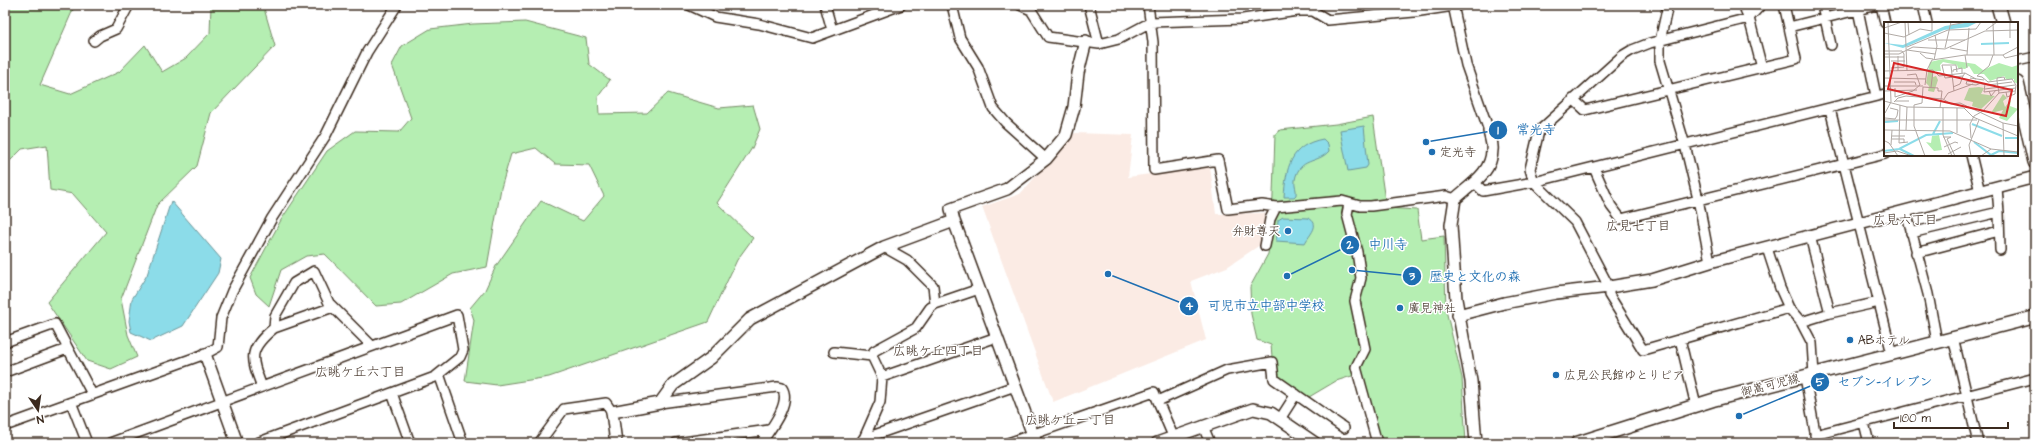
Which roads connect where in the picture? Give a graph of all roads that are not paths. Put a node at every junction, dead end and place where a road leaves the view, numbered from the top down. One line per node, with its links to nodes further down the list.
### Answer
1 (129, 5): 31 (street)
2 (397, 5): 92 (street)
3 (689, 5): 28 (street)
4 (825, 5): 28 (street)
5 (901, 5): 28 (street)
6 (952, 5): 47 (street)
7 (1020, 5): 29 (street)
8 (1089, 5): 32 (street)
9 (1148, 5): 23 (street)
10 (1666, 5): 30 (street)
11 (1743, 5): 21 (street)
12 (1762, 5): 21 (street)
13 (1784, 5): 27 (street)
14 (1822, 5): 22 (street)
15 (1877, 5): 20 (street)
16 (1881, 5): 24 (street)
17 (1923, 5): 25 (street)
18 (1998, 5): 26 (main road)
19 (1455, 6): 23 (street); 43 (street)
20 (1857, 7): 22 (street); 40 (street)
21 (1749, 18): 30 (street); 36 (street)
22 (1825, 18): 27 (street); 33 (street)
23 (1152, 22): 32 (street); 59 (street)
24 (1885, 22)
25 (1927, 22)
26 (2003, 22)
27 (1789, 27): 36 (street)
28 (832, 30)
29 (1086, 41): 32 (street); 47 (street)
30 (1660, 41): 38 (street); 41 (street)
31 (94, 42)
32 (1099, 44)
33 (1831, 45)
34 (2035, 57): 35 (street)
35 (2018, 61)
36 (1762, 68): 38 (street)
37 (2018, 87): 48 (main road)
38 (1667, 90): 41 (street); 44 (street)
39 (1884, 94): 40 (street)
40 (1876, 96): 42 (street)
41 (1573, 99): 52 (street)
42 (1830, 108): 44 (street); 49 (street)
43 (1489, 131): 53 (street)
44 (1685, 145): 50 (street); 57 (street)
45 (1884, 154): 49 (street)
46 (1971, 156): 55 (street)
47 (1046, 159): 62 (street)
48 (2035, 162)
49 (1844, 165): 57 (street); 63 (street)
50 (1594, 168): 52 (street); 57 (street)
51 (2035, 177): 54 (street)
52 (1534, 182): 53 (street); 73 (street)
53 (1475, 183): 56 (street)
54 (1997, 188): 55 (street); 61 (street)
55 (1980, 192): 60 (street)
56 (1455, 199): 58 (street); 80 (street)
57 (1698, 199): 72 (street)
58 (1349, 204): 59 (street); 136 (street)
59 (1276, 207): 67 (street)
60 (1906, 211): 63 (street); 65 (street)
61 (1998, 212): 64 (street); 65 (street)
62 (954, 221): 68 (street); 74 (street)
63 (1860, 223): 66 (street); 75 (street)
64 (1999, 231): 70 (street); 71 (street)
65 (1911, 233): 71 (street)
66 (1810, 236): 69 (street); 79 (street)
67 (1265, 246)
68 (884, 247): 76 (street); 109 (street)
69 (1767, 248): 72 (street); 78 (street)
70 (2000, 250)
71 (1916, 253): 88 (street)
72 (1710, 262): 73 (street)
73 (1609, 287): 80 (street); 86 (street)
74 (979, 289): 76 (street); 84 (street)
75 (1879, 302): 79 (street); 93 (street)
76 (935, 304): 94 (street)
77 (333, 307): 83 (street); 83 (street); 89 (street)
78 (1789, 308): 82 (street); 86 (street)
79 (1830, 313): 82 (street)
80 (1458, 315): 137 (street)
81 (2035, 316): 85 (main road, 御嵩可児線)
82 (1801, 322): 97 (street)
83 (274, 328): 101 (street)
84 (997, 337): 98 (street); 100 (street)
85 (1953, 337): 88 (main road, 御嵩可児線); 105 (street)
86 (1680, 339): 110 (street)
87 (5, 342): 90 (street)
88 (1937, 342): 93 (main road, 御嵩可児線)
89 (372, 346): 96 (street); 101 (street)
90 (67, 349): 95 (street); 103 (street)
91 (834, 352): 94 (street)
92 (205, 354): 103 (street); 108 (street)
93 (1892, 354): 97 (main road, 御嵩可児線)
94 (872, 356): 98 (street)
95 (5, 372)
96 (439, 374): 102 (street); 127 (street)
97 (1810, 376): 110 (main road, 御嵩可児線); 119 (street)
98 (882, 378): 121 (street)
99 (2035, 378): 105 (street)
100 (1015, 386): 118 (street); 121 (street)
101 (262, 387): 108 (street)
102 (392, 393): 125 (street); 126 (street)
103 (92, 394): 107 (street)
104 (1296, 394): 106 (street); 112 (street); 116 (street)
105 (1967, 396): 113 (street); 140 (street)
106 (1158, 401): 118 (street); 120 (street)
107 (71, 402): 114 (street); 122 (street)
108 (222, 402): 123 (street); 124 (street)
109 (660, 403): 111 (street); 117 (street)
110 (1696, 406): 138 (main road, 御嵩可児線)
111 (612, 412): 128 (street); 129 (street)
112 (1280, 419): 115 (street); 135 (street)
113 (1864, 423): 119 (street); 139 (street)
114 (5, 426)
115 (1203, 426): 120 (street); 134 (street)
116 (1344, 428)
117 (769, 430): 130 (street); 131 (street)
118 (1034, 439): 132 (street)
119 (1816, 439)
120 (1174, 440): 133 (street)
121 (863, 441)
122 (87, 443)
123 (110, 443)
124 (237, 443)
125 (257, 443)
126 (410, 443)
127 (463, 443)
128 (539, 443)
129 (616, 443)
130 (676, 443)
131 (761, 443)
132 (1008, 443)
133 (1157, 443)
134 (1210, 443)
135 (1314, 443)
136 (1377, 443)
137 (1476, 443)
138 (1577, 443)
139 (1869, 443)
140 (1978, 443)

